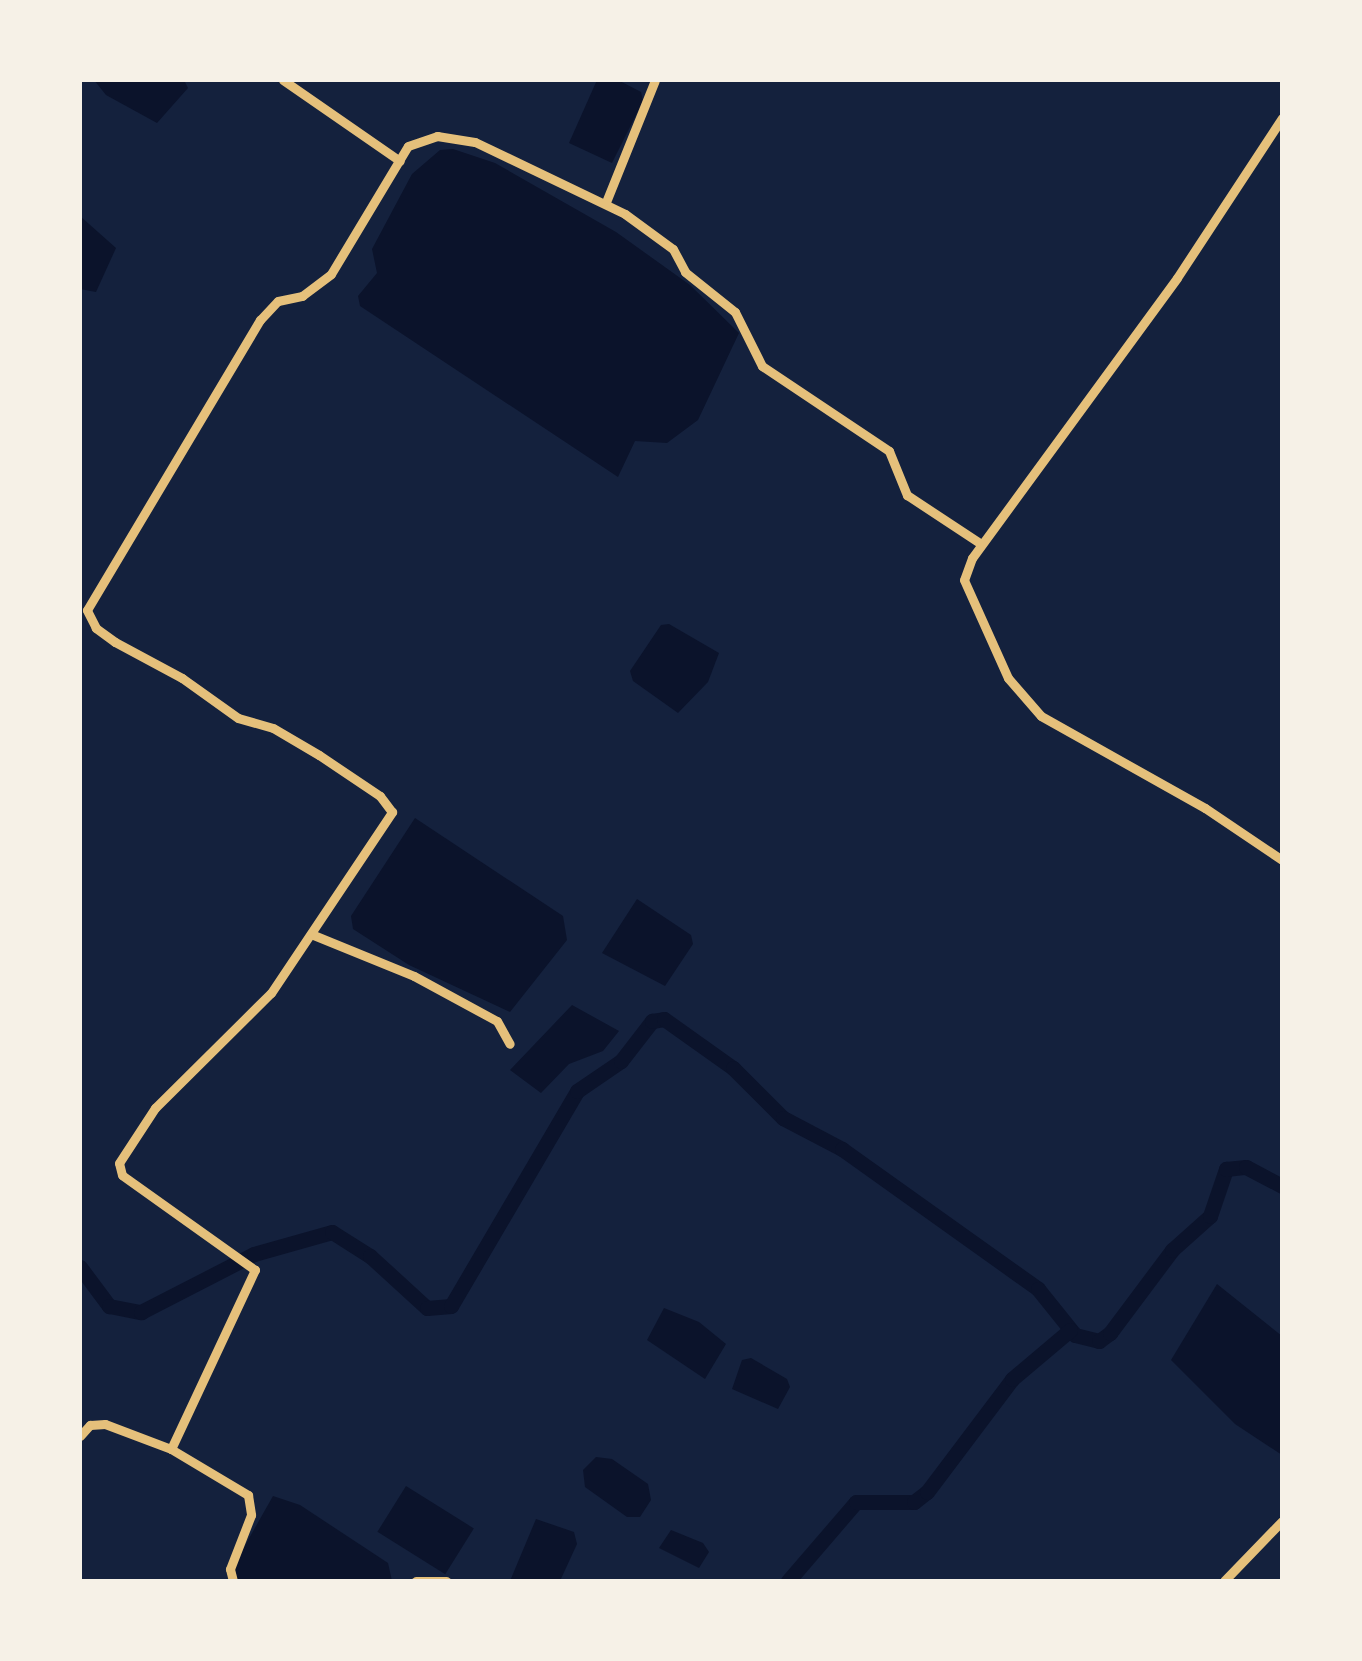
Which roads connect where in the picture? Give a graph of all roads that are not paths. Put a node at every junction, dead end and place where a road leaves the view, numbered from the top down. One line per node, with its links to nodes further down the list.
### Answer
1 (283, 80): 4 (street)
2 (655, 80): 5 (street)
3 (1282, 118): 6 (street)
4 (400, 161): 5 (street); 7 (street)
5 (606, 202): 6 (street)
6 (981, 544): 8 (street)
7 (84, 606): 9 (street)
8 (1282, 860)
9 (311, 934): 10 (street); 12 (street)
10 (510, 1044)
11 (80, 1436): 12 (street)
12 (172, 1449): 14 (street)
13 (1282, 1521): 17 (street)
14 (232, 1581)
15 (416, 1581): 16 (street)
16 (446, 1581)
17 (1224, 1581)

